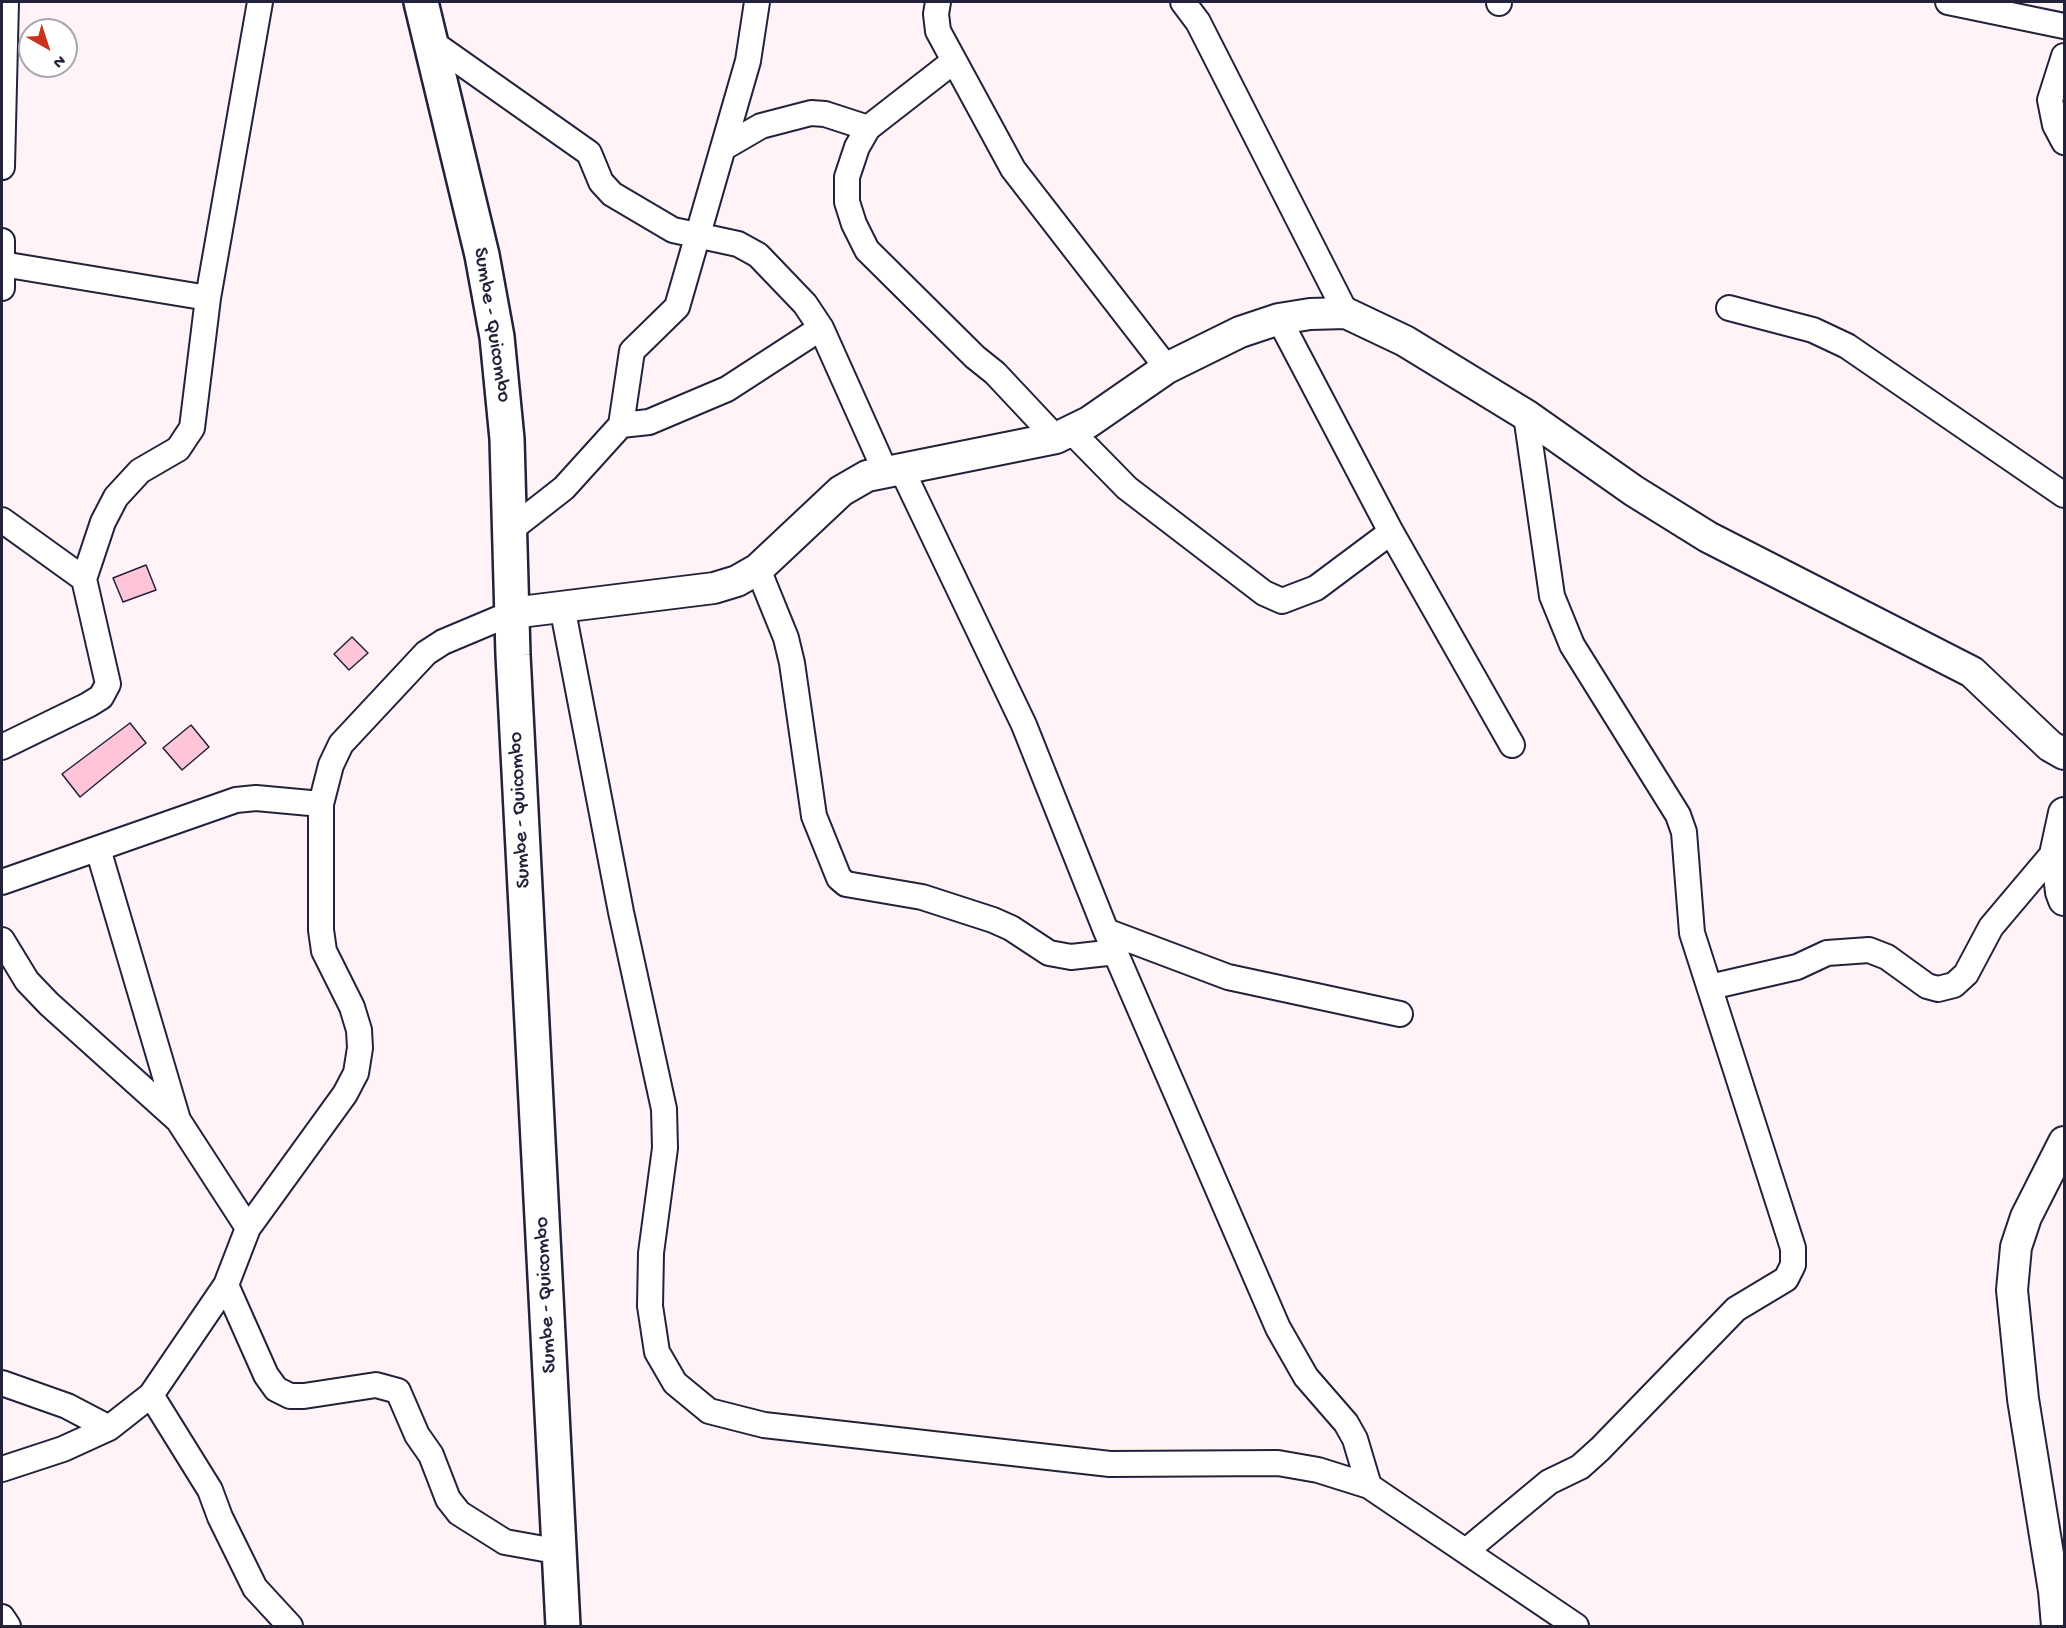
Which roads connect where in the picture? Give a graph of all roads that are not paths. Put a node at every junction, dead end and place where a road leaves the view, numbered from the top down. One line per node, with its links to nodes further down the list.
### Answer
1 (6, 2): 15 (street)
2 (260, 2): 20 (street)
3 (421, 2): 9 (main road, Sumbe - Quicombo)
4 (757, 2): 14 (street)
5 (938, 2): 11 (street)
6 (1183, 2): 22 (street)
7 (1948, 2): 8 (street)
8 (2064, 26)
9 (433, 43): 16 (street); 32 (main road, Sumbe - Quicombo)
10 (2064, 56): 13 (street)
11 (954, 61): 12 (street); 25 (street)
12 (868, 128): 14 (street); 28 (street)
13 (2064, 142)
14 (723, 148): 16 (street)
15 (2, 167)
16 (698, 237): 24 (street); 27 (street)
17 (2, 241): 18 (street)
18 (2, 264): 19 (street); 20 (street)
19 (2, 288)
20 (208, 298): 35 (street)
21 (1729, 308): 30 (street)
22 (1346, 313): 23 (street); 26 (street)
23 (1279, 319): 25 (street); 33 (street)
24 (821, 328): 27 (street); 29 (street)
25 (1167, 368): 28 (street)
26 (1526, 416): 40 (street); 49 (street)
27 (621, 425): 32 (street)
28 (1064, 435): 29 (street); 33 (street)
29 (893, 470): 34 (street); 48 (street)
30 (2064, 495)
31 (2, 520): 35 (street)
32 (509, 531): 37 (main road, Sumbe - Quicombo)
33 (1391, 532): 38 (street)
34 (758, 569): 36 (street); 48 (street)
35 (84, 579): 39 (street)
36 (562, 606): 37 (street); 59 (street)
37 (512, 613): 41 (street); 61 (main road, Sumbe - Quicombo)
38 (1512, 745)
39 (2, 747)
40 (2064, 754)
41 (321, 804): 43 (street); 53 (street)
42 (2064, 813): 44 (street)
43 (98, 849): 45 (street); 51 (street)
44 (2056, 850): 46 (street); 49 (street)
45 (2, 882)
46 (2064, 900)
47 (2, 940): 51 (street)
48 (1111, 942): 50 (street); 59 (street)
49 (1710, 987): 60 (street)
50 (1400, 1014)
51 (178, 1120): 53 (street)
52 (2064, 1142): 62 (street)
53 (248, 1228): 54 (street)
54 (226, 1285): 56 (street); 61 (street)
55 (2, 1383): 57 (street)
56 (151, 1395): 57 (street); 65 (street)
57 (109, 1428): 58 (street)
58 (2, 1469)
59 (1369, 1486): 60 (street)
60 (1466, 1551): 67 (street)
61 (561, 1552): 66 (main road, Sumbe - Quicombo)
62 (2059, 1585): 68 (street)
63 (2, 1617): 64 (street)
64 (8, 1626)
65 (290, 1626)
66 (563, 1626)
67 (1576, 1626)
68 (2057, 1626)

